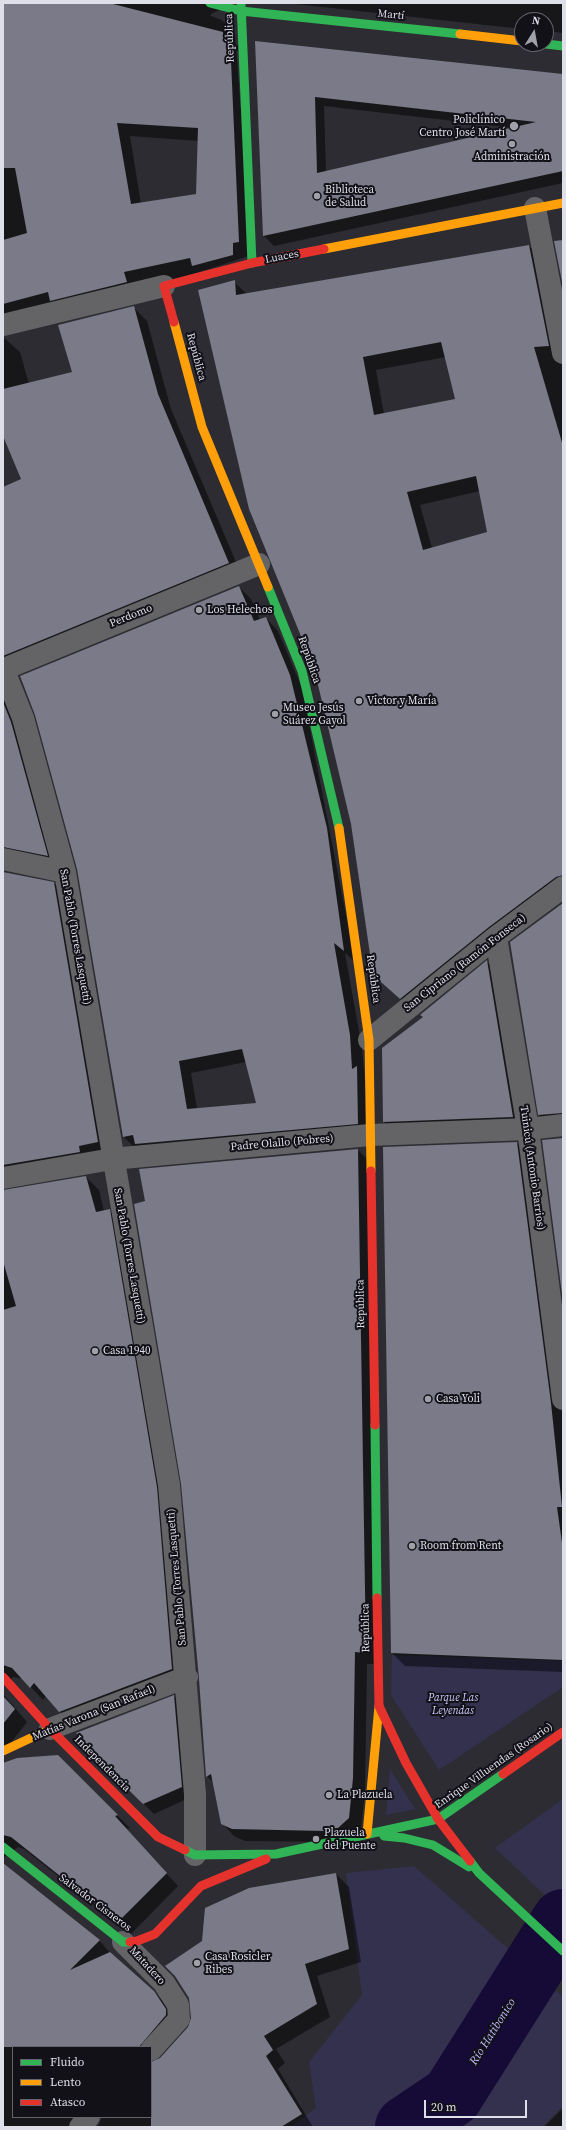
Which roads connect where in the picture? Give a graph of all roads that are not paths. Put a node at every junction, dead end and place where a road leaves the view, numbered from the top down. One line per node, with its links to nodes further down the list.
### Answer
1 (210, 3): 2 (street, Martí)
2 (241, 7): 3 (street, Martí); 6 (street, República)
3 (514, 40)
4 (563, 203): 5 (street, Luaces)
5 (535, 208): 6 (street, Luaces); 9 (street)
6 (252, 263): 7 (street, Luaces)
7 (164, 286): 8 (street, Luaces); 10 (street, República)
8 (3, 325)
9 (563, 354)
10 (259, 564): 11 (street, Perdomo); 16 (street, República)
11 (3, 668): 13 (street, San Pablo (Torres Lasquetti))
12 (3, 859): 13 (street)
13 (65, 872): 20 (street, San Pablo (Torres Lasquetti))
14 (563, 887): 15 (street, San Cipriano (Ramón Fonseca))
15 (496, 937): 16 (street, San Cipriano (Ramón Fonseca)); 18 (street, Tuinicú (Antonio Barrios))
16 (369, 1040): 19 (street, República)
17 (563, 1125): 18 (street, Padre Olallo (Pobres))
18 (528, 1129): 19 (street, Padre Olallo (Pobres)); 22 (street, Tuinicú (Antonio Barrios))
19 (370, 1135): 20 (street, Padre Olallo (Pobres)); 25 (street, República)
20 (112, 1159): 21 (street, Padre Olallo (Pobres)); 24 (street, San Pablo (Torres Lasquetti))
21 (3, 1178)
22 (563, 1399)
23 (3, 1677): 26 (street, Independencia)
24 (187, 1677): 26 (street, Matías Varona (San Rafael)); 33 (street, San Pablo (Torres Lasquetti))
25 (379, 1706): 29 (street, República); 30 (street, República)
26 (50, 1729): 28 (street, Matías Varona (San Rafael)); 33 (street, Independencia)
27 (563, 1732): 29 (street, Enrique Villuendas (Rosario))
28 (3, 1751)
29 (438, 1819): 30 (street, Independencia); 34 (street, República)
30 (367, 1834): 32 (street, Independencia); 34 (street)
31 (3, 1847): 37 (street, Salvador Cisneros)
32 (276, 1854): 33 (street, Independencia); 36 (street, Salvador Cisneros)
33 (195, 1858)
34 (478, 1873): 38 (street)
35 (194, 1880): 36 (street)
36 (188, 1898): 37 (street, Salvador Cisneros)
37 (123, 1942): 39 (street, Matadero)
38 (563, 1951)
39 (152, 2049)
40 (89, 2118): 41 (street)
41 (80, 2127)

